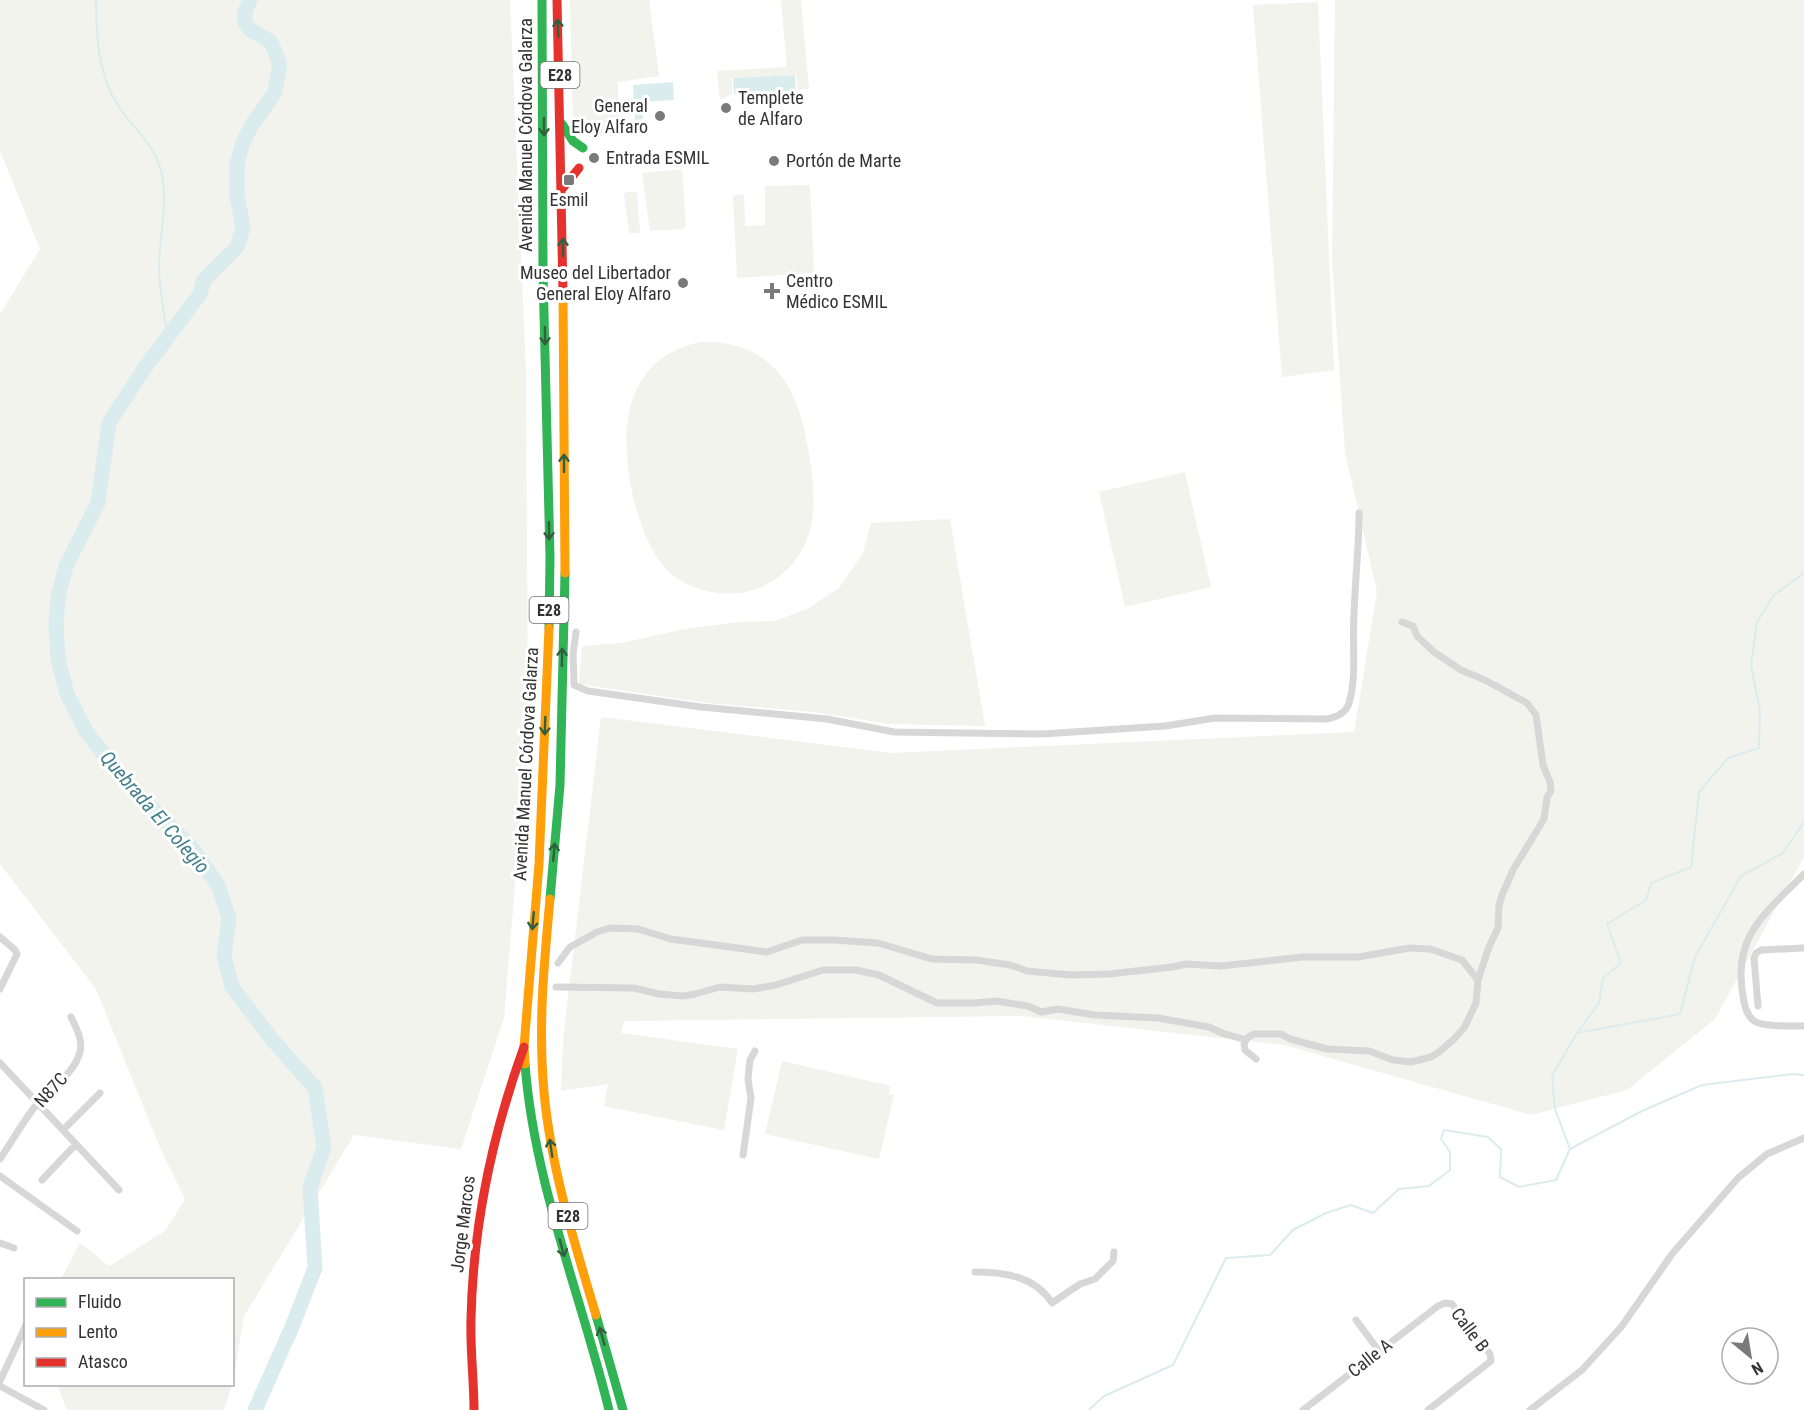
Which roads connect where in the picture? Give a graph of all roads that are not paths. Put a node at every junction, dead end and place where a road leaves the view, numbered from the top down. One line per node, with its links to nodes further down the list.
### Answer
1 (542, 0): 21 (main road, Avenida Manuel Córdova Galarza / E28, one-way to 21)
2 (557, 0): 3 (main road, Avenida Manuel Córdova Galarza / E28, one-way to 2)
3 (561, 123): 4 (main road); 6 (main road, Avenida Manuel Córdova Galarza / E28)
4 (583, 148)
5 (579, 168): 6 (main road)
6 (562, 189): 46 (main road, Avenida Manuel Córdova Galarza / E28, one-way to 6)
7 (1359, 513): 9 (street)
8 (1402, 622): 14 (street)
9 (576, 632)
10 (1804, 874): 19 (street)
11 (0, 937): 16 (street)
12 (1804, 948): 17 (street)
13 (558, 963): 14 (street)
14 (1478, 980): 20 (street)
15 (556, 987): 20 (street)
16 (0, 989)
17 (1758, 1006)
18 (72, 1017): 26 (street, N87C)
19 (1804, 1026)
20 (1246, 1040): 23 (street)
21 (524, 1047): 47 (main road, Avenida Manuel Córdova Galarza / E28, one-way to 47); 49 (main road, Jorge Marcos)
22 (755, 1051): 30 (street)
23 (1256, 1059)
24 (0, 1063): 26 (street)
25 (100, 1093): 27 (street)
26 (38, 1103): 27 (street); 31 (street, N87C)
27 (63, 1130): 29 (street)
28 (1804, 1138): 54 (street)
29 (76, 1144): 33 (street); 34 (street)
30 (743, 1155)
31 (0, 1159)
32 (0, 1176): 35 (street)
33 (42, 1180)
34 (119, 1190)
35 (77, 1231)
36 (0, 1243): 37 (street)
37 (14, 1248)
38 (1114, 1252): 39 (street)
39 (975, 1272)
40 (1438, 1306): 43 (street, Calle A); 53 (street, Calle B)
41 (1356, 1320): 43 (street)
42 (24, 1329): 44 (street)
43 (1379, 1351): 52 (street, Calle A)
44 (0, 1381)
45 (0, 1386): 48 (street)
46 (618, 1392): 47 (main road); 51 (main road, Avenida Manuel Córdova Galarza / E28)
47 (605, 1396): 50 (main road, Avenida Manuel Córdova Galarza / E28)
48 (44, 1410)
49 (474, 1410)
50 (609, 1410)
51 (623, 1410)
52 (1303, 1410)
53 (1428, 1410)
54 (1530, 1410)

